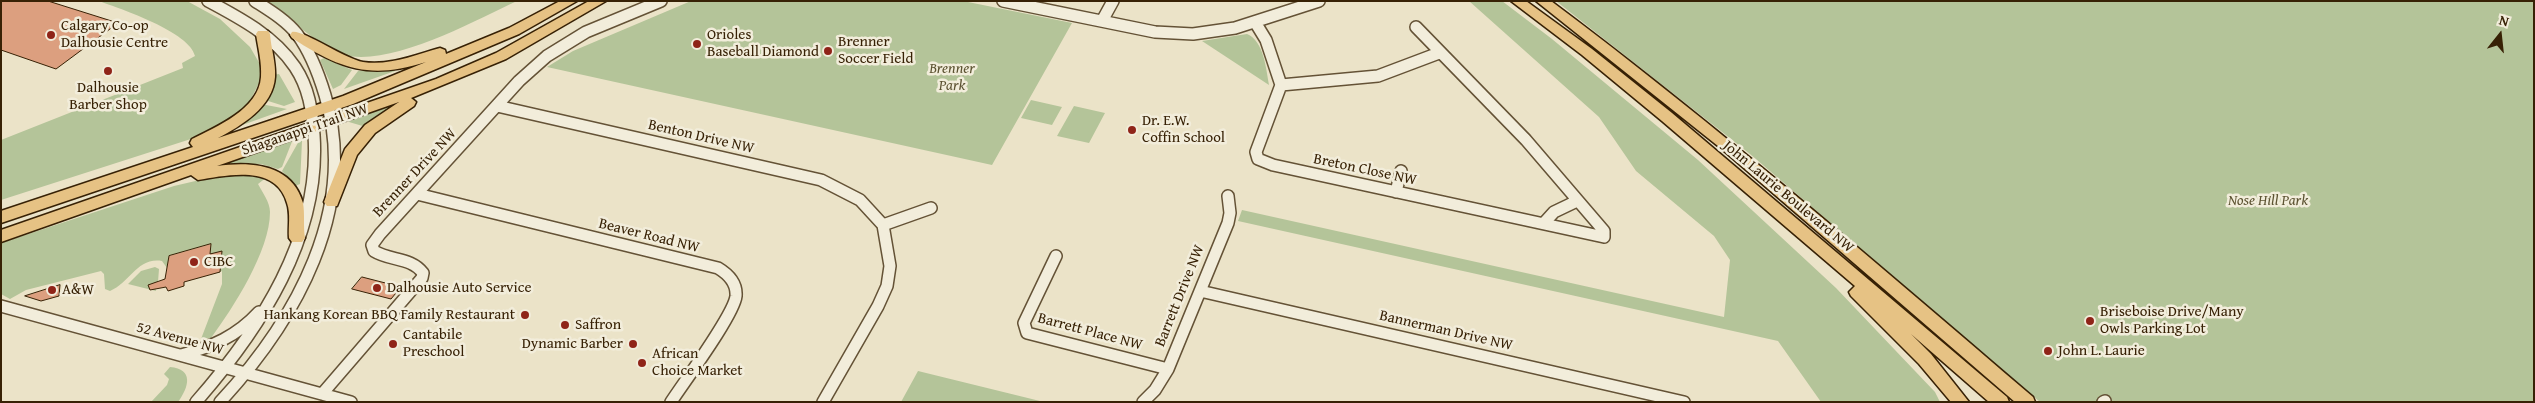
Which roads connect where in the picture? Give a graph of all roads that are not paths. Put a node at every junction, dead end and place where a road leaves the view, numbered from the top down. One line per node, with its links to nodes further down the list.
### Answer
1 (208, 1): 15 (street)
2 (255, 1): 16 (street)
3 (571, 1): 14 (main road, Shaganappi Trail NW)
4 (600, 1): 18 (main road, Shaganappi Trail NW)
5 (661, 1): 20 (street, Brenner Drive NW)
6 (1003, 1): 11 (street)
7 (1114, 1): 11 (street)
8 (1318, 1): 12 (street)
9 (1517, 1): 35 (main road, John Laurie Boulevard NW)
10 (1542, 1): 56 (main road, John Laurie Boulevard NW)
11 (1102, 21): 12 (street)
12 (1255, 22): 19 (street)
13 (1416, 27): 17 (street, Breton Close NW)
14 (508, 33): 16 (main road); 21 (main road, Shaganappi Trail NW)
15 (262, 34): 22 (street); 23 (main road)
16 (297, 34): 21 (street)
17 (1439, 53): 19 (street); 29 (street, Breton Close NW)
18 (482, 64): 21 (main road, Shaganappi Trail NW); 30 (main road)
19 (1281, 85): 26 (street, Breton Close NW)
20 (497, 106): 27 (street, Brenner Drive NW); 34 (street, Benton Drive NW)
21 (330, 114): 22 (main road, Shaganappi Trail NW); 30 (street)
22 (313, 120): 23 (main road, Shaganappi Trail NW); 25 (main road, Shaganappi Trail NW); 37 (street)
23 (162, 161): 32 (main road, Shaganappi Trail NW)
24 (1401, 171): 26 (street)
25 (130, 191): 36 (main road, Shaganappi Trail NW); 37 (main road)
26 (1396, 192): 33 (street, Breton Close NW)
27 (416, 194): 46 (street, Brenner Drive NW); 50 (street, Beaver Road NW)
28 (1228, 196): 39 (street, Barrett Drive NW)
29 (1577, 201): 33 (street); 33 (street, Breton Close NW)
30 (332, 202): 45 (street)
31 (931, 208): 34 (street)
32 (1, 217)
33 (1544, 223)
34 (883, 225): 51 (street)
35 (1800, 233): 54 (main road); 55 (main road, John Laurie Boulevard NW)
36 (1, 236)
37 (297, 238): 40 (street)
38 (1056, 256): 44 (street, Barrett Place NW)
39 (1200, 291): 44 (street, Barrett Drive NW); 53 (street, Bannerman Drive NW)
40 (270, 300): 42 (street); 43 (street)
41 (1, 306): 42 (street, 52 Avenue NW)
42 (179, 355): 43 (street, 52 Avenue NW)
43 (226, 368): 45 (street, 52 Avenue NW); 47 (street)
44 (1168, 369): 52 (street, Barrett Drive NW)
45 (246, 373): 46 (street, 52 Avenue NW); 48 (street)
46 (322, 394): 49 (street, 52 Avenue NW)
47 (196, 402)
48 (220, 402)
49 (350, 402)
50 (671, 402)
51 (823, 402)
52 (1143, 402)
53 (1684, 402)
54 (1961, 402)
55 (2001, 402)
56 (2027, 402)

